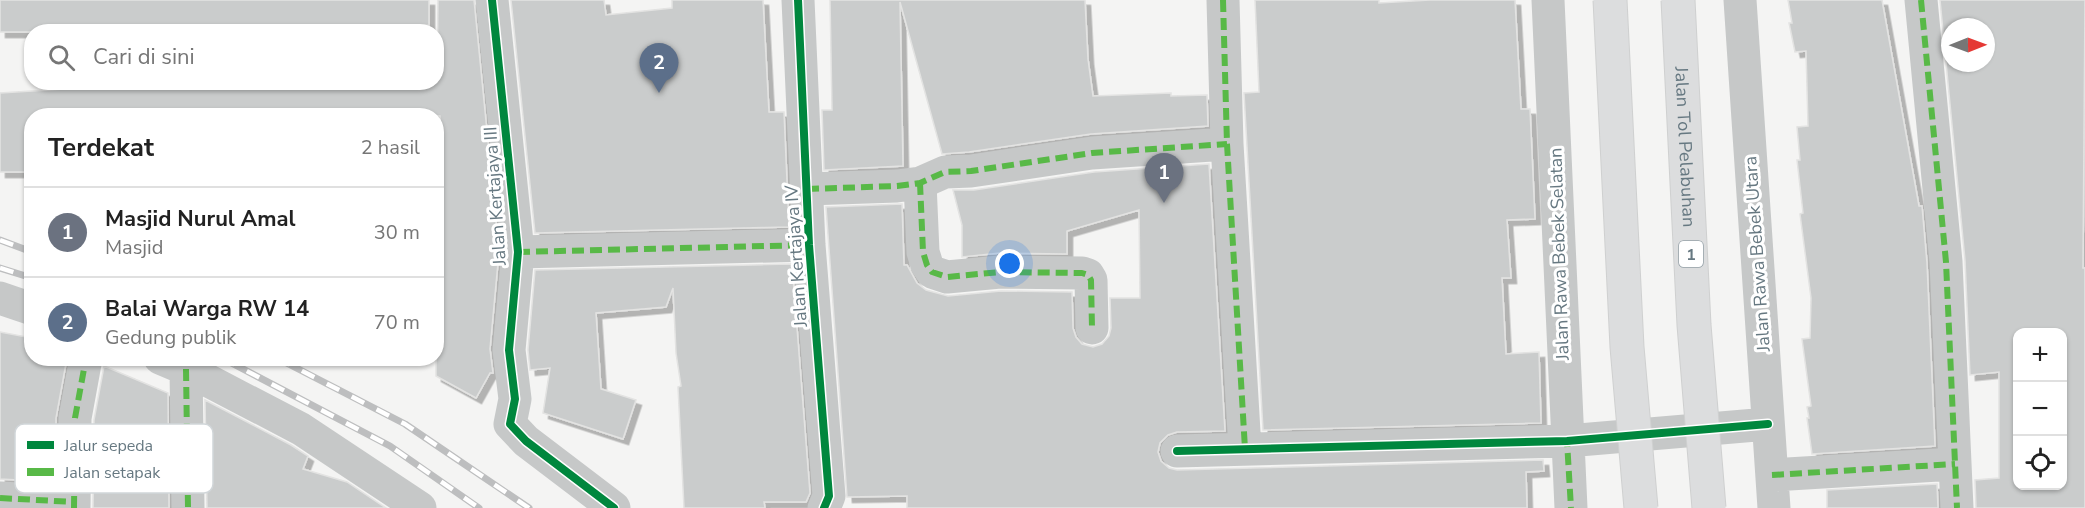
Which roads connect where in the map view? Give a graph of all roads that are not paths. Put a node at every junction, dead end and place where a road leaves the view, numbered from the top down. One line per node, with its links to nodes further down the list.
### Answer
1 (492, 0): 13 (street, Jalan Kertajaya III)
2 (798, 0): 11 (street, Jalan Kertajaya IV)
3 (1223, 0): 9 (street)
4 (1548, 0): 23 (street, Jalan Rawa Bebek Selatan)
5 (1610, 0): 36 (highway, bridge)
6 (1678, 0): 37 (highway, Jalan Tol Pelabuhan / 1, bridge)
7 (1740, 0): 22 (street, Jalan Rawa Bebek Utara)
8 (1920, 0): 26 (street)
9 (1227, 144): 10 (street); 24 (street)
10 (920, 183): 11 (street); 16 (street)
11 (807, 189): 12 (street, Jalan Kertajaya IV)
12 (809, 245): 13 (street); 34 (street, Jalan Kertajaya IV)
13 (518, 252): 33 (street, Jalan Kertajaya III)
14 (0, 298): 15 (street)
15 (24, 306)
16 (1092, 328)
17 (85, 366): 20 (street)
18 (173, 366): 21 (street)
19 (177, 366): 32 (street)
20 (75, 424)
21 (179, 424)
22 (1768, 424): 23 (street); 27 (street, Jalan Rawa Bebek Utara)
23 (1567, 441): 24 (street); 35 (street, Jalan Rawa Bebek Selatan)
24 (1245, 449): 25 (street)
25 (1177, 451)
26 (1955, 464): 27 (street); 39 (street)
27 (1772, 475): 38 (street, Jalan Rawa Bebek Utara)
28 (186, 493): 31 (street)
29 (0, 498): 30 (street)
30 (74, 505)
31 (188, 508)
32 (420, 508)
33 (614, 508)
34 (824, 508)
35 (1571, 508)
36 (1641, 508)
37 (1709, 508)
38 (1774, 508)
39 (1957, 508)

